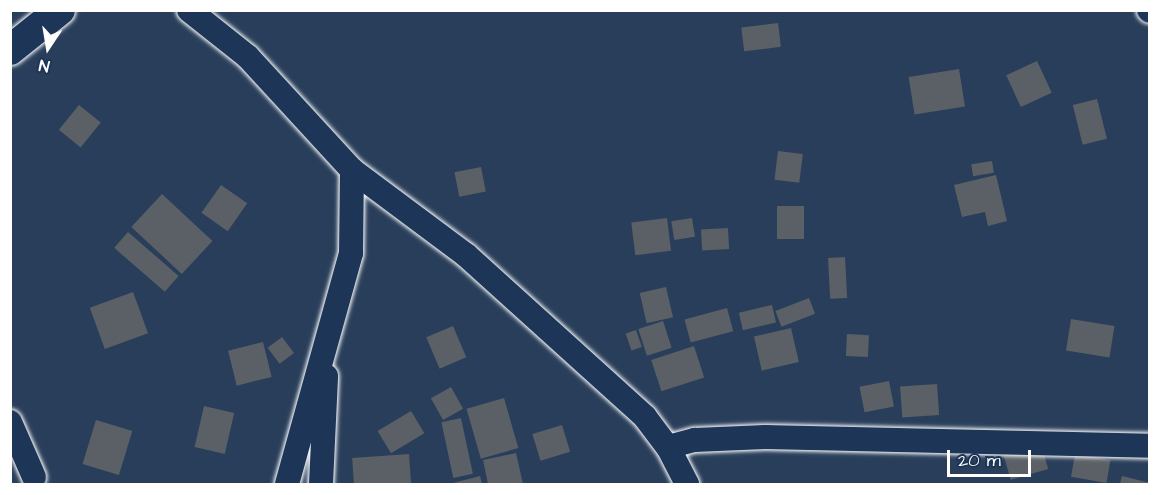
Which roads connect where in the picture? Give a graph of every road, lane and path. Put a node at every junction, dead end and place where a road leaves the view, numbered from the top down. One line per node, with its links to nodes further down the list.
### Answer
1 (60, 10): 3 (street)
2 (189, 10): 4 (street)
3 (10, 50)
4 (352, 170): 5 (street); 8 (street)
5 (328, 342): 10 (street); 11 (street)
6 (10, 422): 9 (street)
7 (1149, 446): 8 (street)
8 (668, 447): 12 (street)
9 (34, 477)
10 (287, 484)
11 (321, 484)
12 (687, 484)

